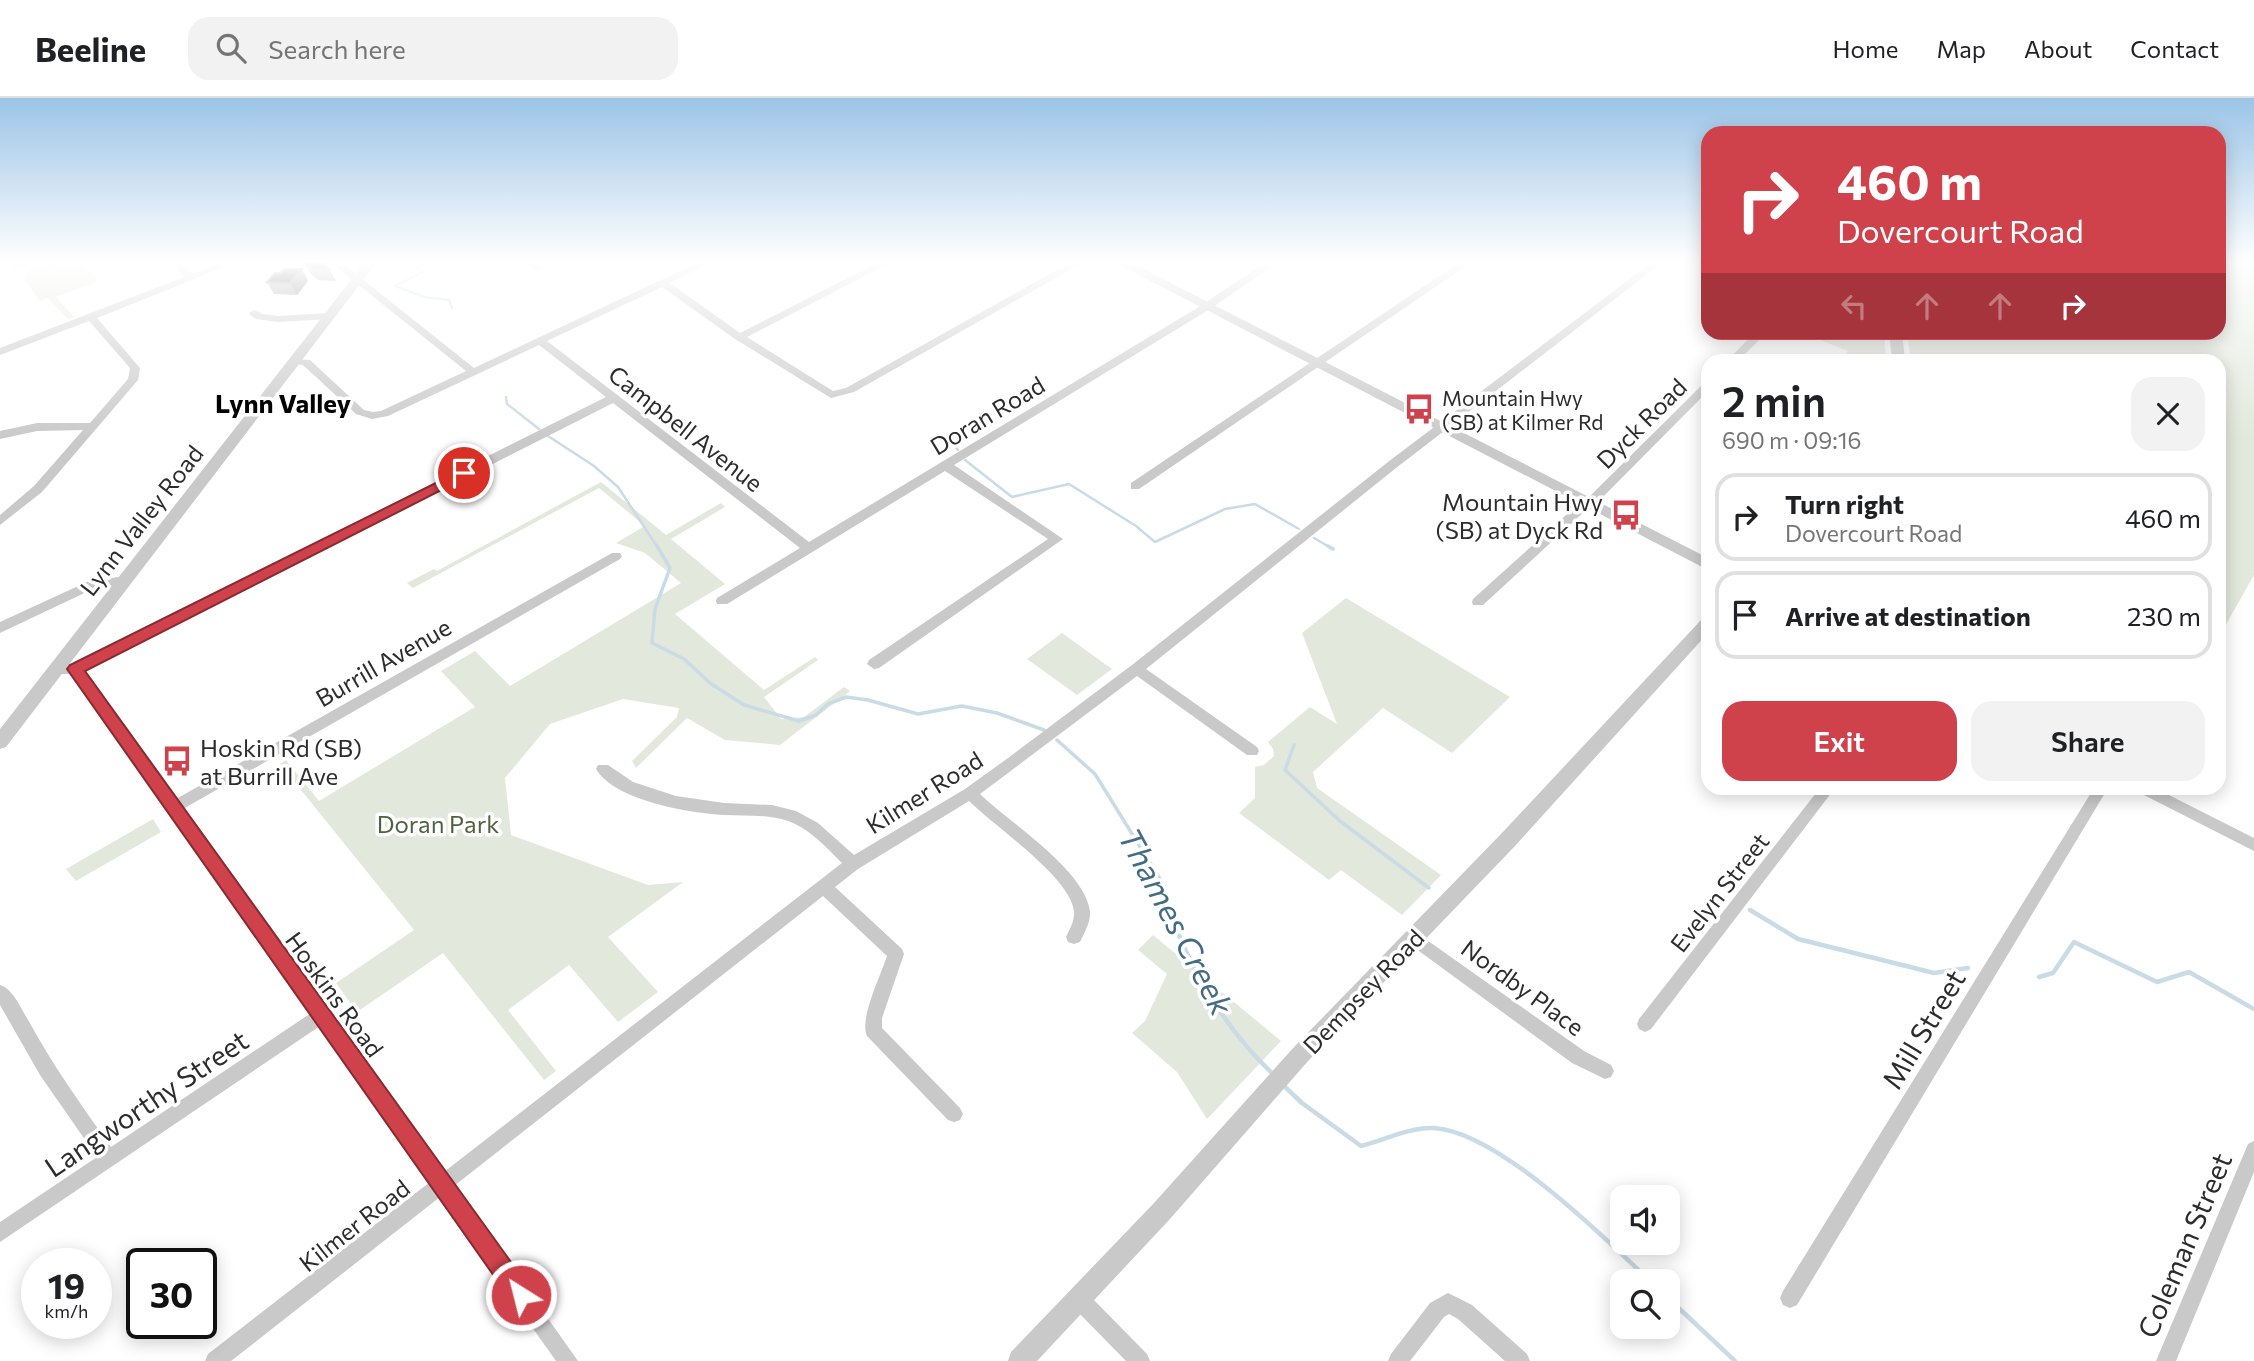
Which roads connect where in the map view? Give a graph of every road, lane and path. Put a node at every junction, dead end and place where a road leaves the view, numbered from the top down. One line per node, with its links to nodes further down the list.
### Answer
1 (81, 321): 16 (street)
2 (94, 321): 23 (street)
3 (326, 321): 18 (street, Lynn Valley Road)
4 (409, 321): 20 (street)
5 (583, 321): 15 (street)
6 (716, 321): 13 (street)
7 (771, 321): 13 (street)
8 (974, 321): 13 (street)
9 (1183, 321): 26 (street, Doran Road)
10 (1233, 321): 19 (street)
11 (1380, 321): 19 (street)
12 (1581, 321): 24 (street, Kilmer Road)
13 (739, 337)
14 (1754, 340): 17 (street)
15 (540, 341): 20 (street); 22 (street, Campbell Avenue)
16 (0, 352)
17 (1739, 354)
18 (295, 361): 20 (street); 33 (street, Lynn Valley Road)
19 (1317, 364): 24 (street); 27 (street)
20 (473, 372)
21 (1701, 392): 28 (street, Dyck Road)
22 (613, 398): 30 (street, Campbell Avenue); 40 (street)
23 (94, 426): 25 (street); 29 (street)
24 (1442, 427): 28 (street); 41 (street, Kilmer Road)
25 (0, 435)
26 (944, 465): 30 (street, Doran Road); 38 (street)
27 (1135, 486)
28 (1589, 504): 32 (street); 35 (street, Dyck Road)
29 (0, 521)
30 (808, 548): 34 (street, Doran Road)
31 (616, 556): 49 (street, Burrill Avenue)
32 (1701, 561)
33 (126, 580): 36 (street); 39 (street, Lynn Valley Road)
34 (722, 601)
35 (1478, 602)
36 (0, 628)
37 (1701, 631): 54 (street, Dempsey Road)
38 (874, 664)
39 (56, 669): 40 (street); 42 (street, Lynn Valley Road)
40 (75, 669): 49 (street, Hoskins Road)
41 (1137, 669): 43 (street); 45 (street, Kilmer Road)
42 (0, 742)
43 (1252, 751)
44 (603, 769): 51 (street)
45 (970, 793): 51 (street, Kilmer Road); 53 (street)
46 (1823, 795): 57 (street, Evelyn Street)
47 (2097, 795): 64 (street, Mill Street)
48 (2157, 795): 50 (street)
49 (173, 808): 56 (street, Hoskins Road)
50 (2254, 845)
51 (853, 864): 52 (street, Kilmer Road)
52 (824, 887): 59 (street); 62 (street, Kilmer Road)
53 (1074, 937)
54 (1414, 938): 58 (street, Nordby Place); 65 (street, Dempsey Road)
55 (0, 992): 61 (street)
56 (321, 1016): 61 (street, Langworthy Street); 62 (street, Hoskins Road)
57 (1645, 1024)
58 (1605, 1071)
59 (954, 1114)
60 (2254, 1150): 72 (street, Coleman Street)
61 (109, 1159): 63 (street, Langworthy Street)
62 (443, 1185): 66 (street, Kilmer Road); 67 (street, Hoskins Road)
63 (0, 1233)
64 (1790, 1298)
65 (1079, 1299): 68 (street, Dempsey Road); 69 (street)
66 (215, 1361)
67 (568, 1361)
68 (1020, 1361)
69 (1140, 1361)
70 (1398, 1361): 71 (street)
71 (1520, 1361)
72 (2166, 1361)

